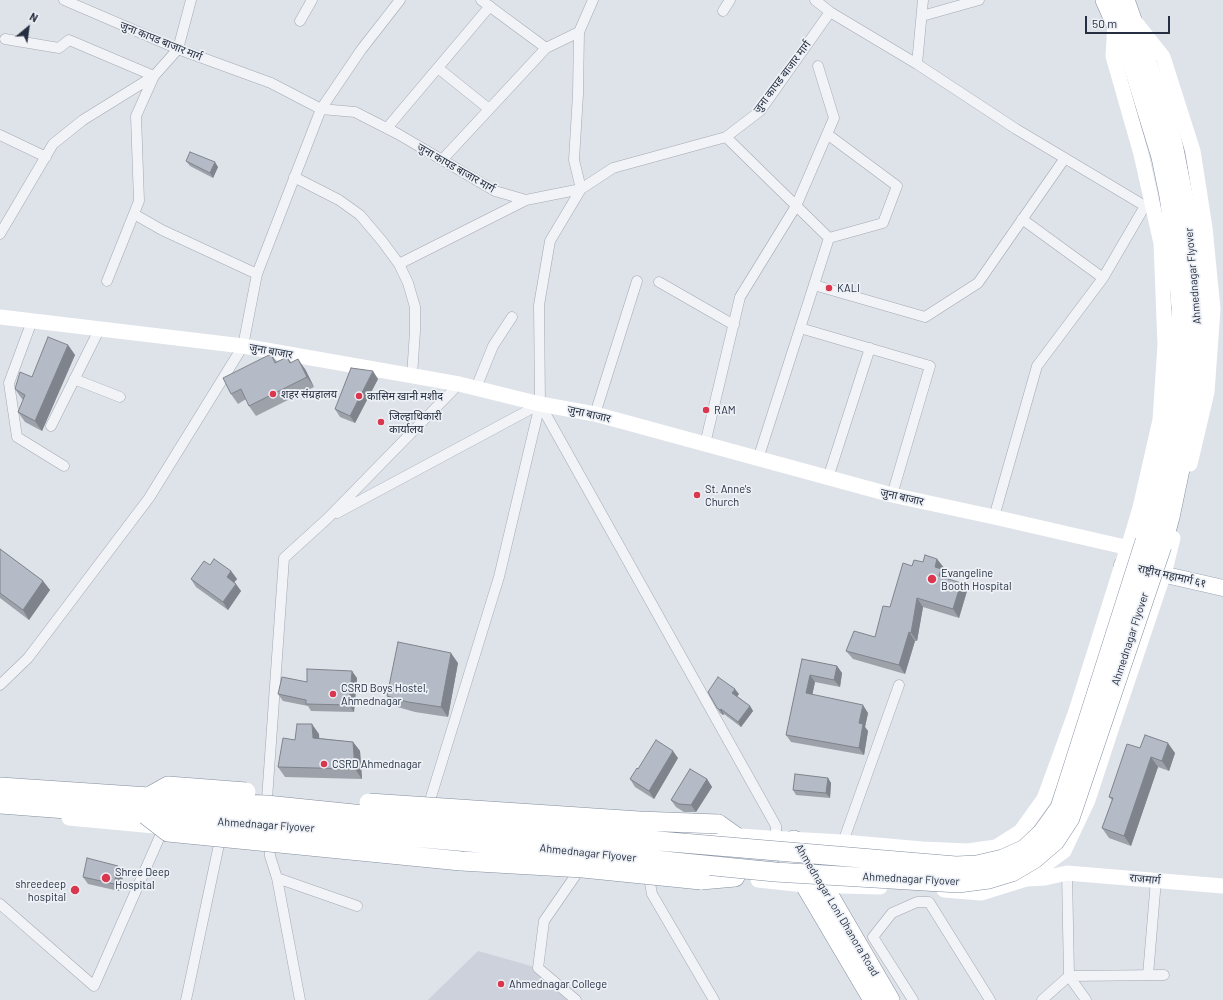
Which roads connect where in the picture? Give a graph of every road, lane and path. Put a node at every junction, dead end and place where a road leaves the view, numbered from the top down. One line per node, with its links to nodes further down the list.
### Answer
1 (64, 0): 22 (street, जुना कापड बाजार मार्ग)
2 (191, 0): 22 (street)
3 (312, 0): 18 (street)
4 (400, 0): 27 (street)
5 (481, 0): 13 (street)
6 (593, 0): 19 (street)
7 (730, 0): 14 (street)
8 (815, 0): 15 (street)
9 (923, 0): 16 (street)
10 (979, 0): 16 (street)
11 (1106, 0): 17 (highway)
12 (1125, 0): 17 (highway)
13 (490, 6): 21 (street); 25 (street)
14 (723, 10)
15 (830, 12): 23 (street); 32 (street, जुना कापड बाजार मार्ग)
16 (922, 16): 23 (street)
17 (1123, 20): 39 (street); 76 (highway, Ahmednagar Flyover); 76 (street)
18 (300, 21)
19 (580, 32): 21 (street); 37 (street)
20 (5, 39): 26 (street)
21 (546, 48): 28 (street)
22 (178, 49): 26 (street); 27 (street, जुना कापड बाजार मार्ग)
23 (917, 64): 34 (street)
24 (818, 66): 30 (street)
25 (438, 68): 28 (street); 29 (street)
26 (154, 76): 33 (street); 41 (street)
27 (321, 109): 29 (street, जुना कापड बाजार मार्ग); 36 (street)
28 (489, 109): 35 (street)
29 (387, 128): 35 (street, जुना कापड बाजार मार्ग)
30 (827, 134): 40 (street); 44 (street)
31 (0, 135): 33 (street)
32 (726, 138): 37 (street, जुना कापड बाजार मार्ग); 40 (street)
33 (46, 157): 43 (street)
34 (1065, 158): 39 (street); 42 (street)
35 (442, 160): 38 (street, जुना कापड बाजार मार्ग)
36 (294, 177): 45 (street); 46 (street)
37 (581, 189): 38 (street, जुना कापड बाजार मार्ग); 65 (street)
38 (526, 200): 45 (street)
39 (1148, 205): 47 (street); 75 (street)
40 (796, 206): 44 (street); 55 (street)
41 (134, 214): 46 (street); 48 (street)
42 (1022, 219): 47 (street); 51 (street)
43 (0, 234)
44 (829, 238): 51 (street)
45 (399, 264): 60 (street)
46 (257, 274): 58 (street)
47 (1103, 278): 73 (street)
48 (107, 281)
49 (637, 281): 66 (street)
50 (659, 282): 55 (street)
51 (814, 285): 56 (street)
52 (0, 317): 54 (street, जुना बाजार)
53 (512, 317): 63 (street)
54 (32, 321): 57 (street, जुना बाजार); 70 (street)
55 (734, 325): 68 (street)
56 (800, 328): 59 (street); 69 (street)
57 (99, 330): 58 (street, जुना बाजार); 61 (street)
58 (242, 346): 60 (street, जुना बाजार); 80 (street)
59 (870, 348): 71 (street); 72 (street)
60 (412, 376): 62 (street, जुना बाजार)
61 (74, 379): 64 (street); 67 (street)
62 (459, 384): 63 (street, जुना बाजार); 74 (street)
63 (476, 388): 65 (street, जुना बाजार)
64 (120, 397)
65 (540, 404): 66 (street, जुना बाजार); 74 (street); 88 (street); 93 (street)
66 (595, 414): 68 (street, जुना बाजार)
67 (51, 426)
68 (705, 444): 69 (street, जुना बाजार)
69 (758, 459): 71 (street, जुना बाजार)
70 (64, 466)
71 (828, 478): 72 (street, जुना बाजार)
72 (892, 495): 73 (street, जुना बाजार)
73 (994, 517): 75 (street, जुना बाजार)
74 (328, 518): 84 (street)
75 (1128, 548): 76 (street, जुना बाजार); 77 (street)
76 (1159, 548): 78 (street); 86 (highway, Ahmednagar Flyover, bridge); 93 (highway, Ahmednagar Flyover, bridge)
77 (1122, 565): 78 (main road, राष्ट्रीय महामार्ग ६१); 94 (street)
78 (1164, 574): 79 (main road, राष्ट्रीय महामार्ग ६१); 100 (street)
79 (1223, 588)
80 (0, 685)
81 (899, 685): 94 (street)
82 (0, 778): 84 (street)
83 (0, 787): 86 (highway, Ahmednagar Flyover)
84 (267, 799): 88 (street); 92 (street)
85 (0, 804): 86 (highway, Ahmednagar Flyover)
86 (147, 806): 91 (highway, bridge); 93 (highway, Ahmednagar Flyover, bridge); 98 (highway, bridge)
87 (0, 812): 89 (street)
88 (426, 812): 91 (street)
89 (164, 827): 90 (street); 104 (street)
90 (221, 833): 92 (street); 109 (street)
91 (735, 836): 93 (street)
92 (269, 837): 95 (street); 99 (street)
93 (788, 839): 94 (street); 102 (highway, Ahmednagar Loni Dhanora Road)
94 (844, 842)
95 (583, 864): 96 (street); 111 (street)
96 (648, 870): 98 (street); 112 (street)
97 (1066, 873): 100 (street, राजमार्ग); 101 (street, राजमार्ग); 107 (street)
98 (735, 877): 102 (street)
99 (277, 878): 105 (street); 110 (street)
100 (1026, 879): 102 (street)
101 (1156, 880): 103 (street, राजमार्ग); 108 (street)
102 (814, 885): 113 (highway); 114 (highway, Ahmednagar Loni Dhanora Road)
103 (1223, 886)
104 (0, 904)
105 (357, 906)
106 (1164, 975): 108 (street)
107 (1069, 976): 108 (street); 117 (street); 118 (street)
108 (1148, 976)
109 (186, 1000)
110 (300, 1000)
111 (576, 1000)
112 (714, 1000)
113 (873, 1000)
114 (890, 1000)
115 (913, 1000): 116 (street)
116 (990, 1000)
117 (1042, 1000)
118 (1086, 1000)

